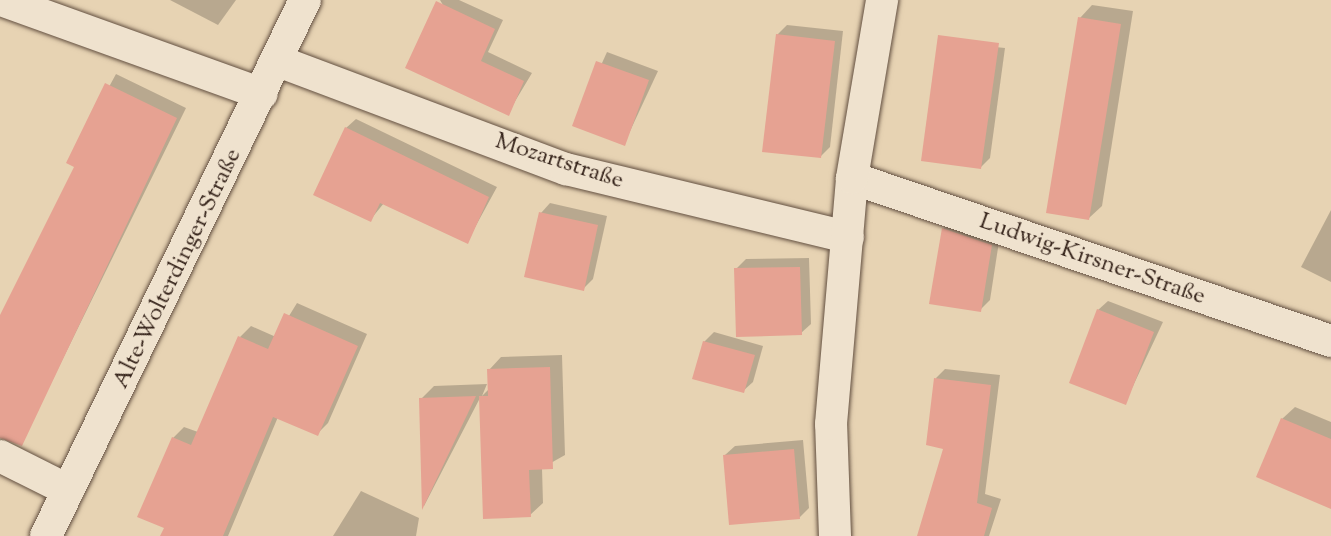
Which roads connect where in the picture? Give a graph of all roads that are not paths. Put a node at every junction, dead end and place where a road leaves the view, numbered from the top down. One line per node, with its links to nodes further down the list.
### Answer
1 (1, 0): 5 (street)
2 (304, 0): 4 (street, Alte-Wolterdinger-Straße)
3 (882, 0): 6 (street)
4 (278, 61): 5 (street, Alte-Wolterdinger-Straße); 7 (street, Mozartstraße)
5 (262, 94): 10 (street, Alte-Wolterdinger-Straße)
6 (852, 178): 7 (street); 8 (street, Ludwig-Kirsner-Straße)
7 (848, 237): 12 (street)
8 (1331, 341)
9 (0, 456): 10 (street)
10 (68, 490): 11 (street, Alte-Wolterdinger-Straße)
11 (46, 536)
12 (835, 536)

